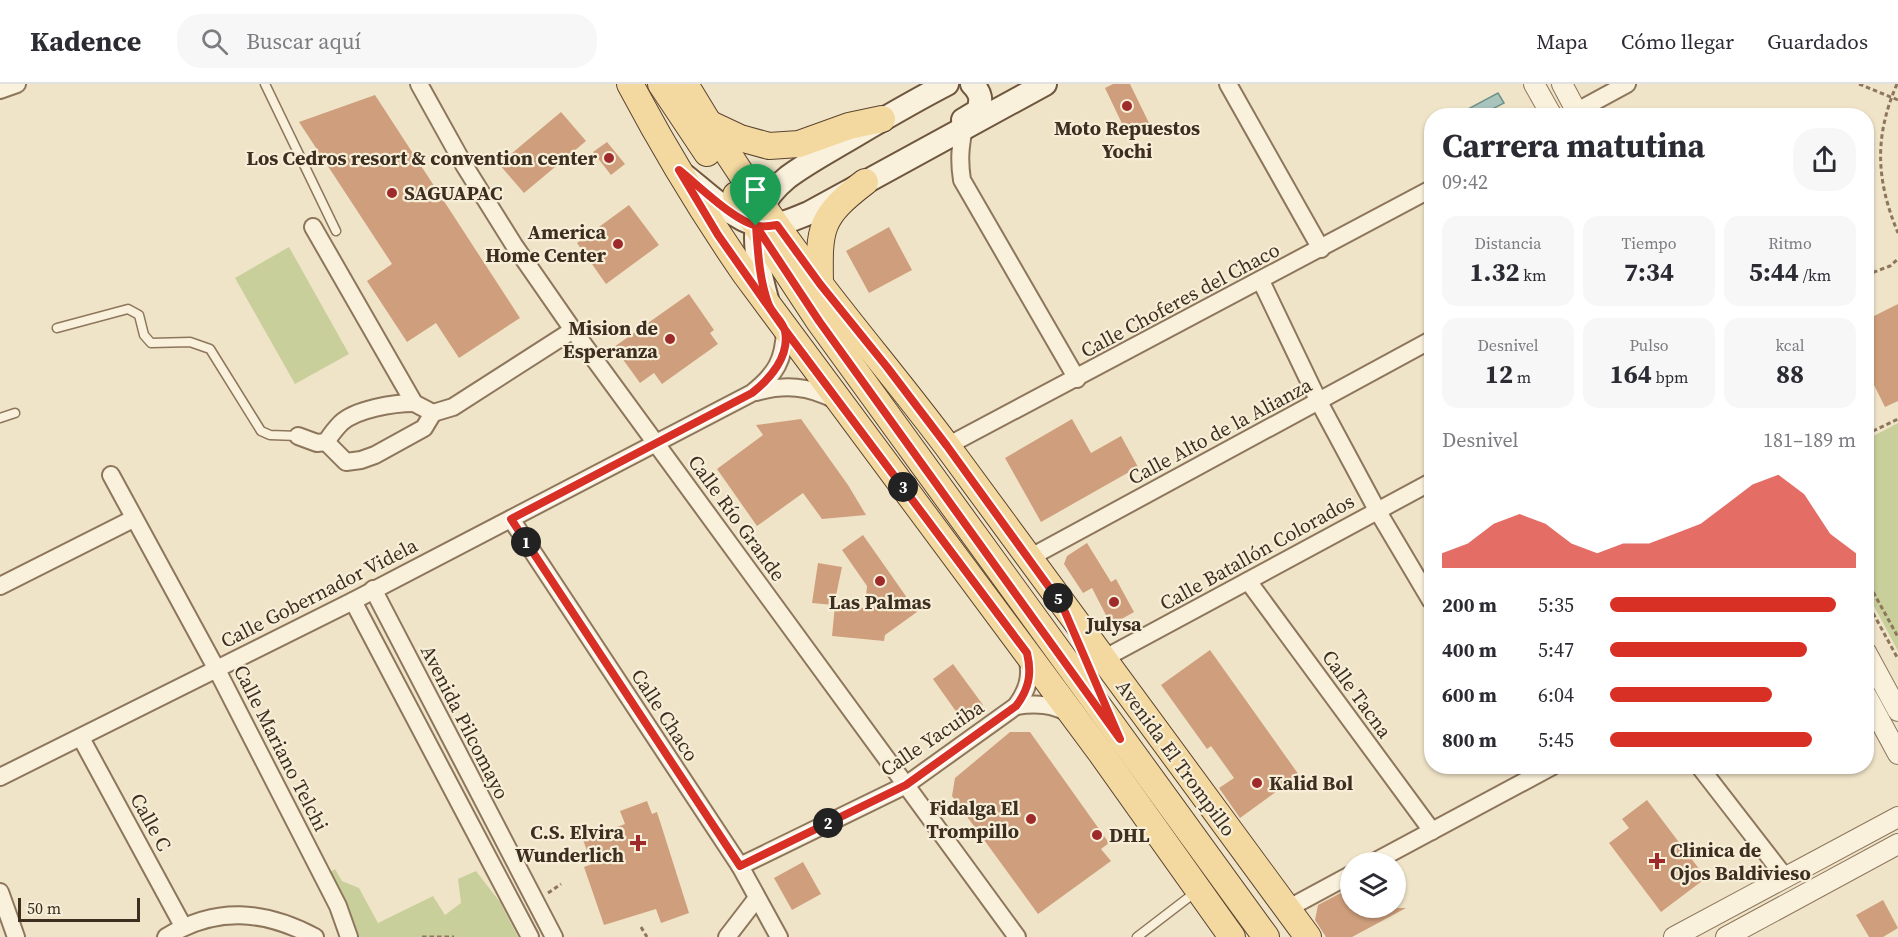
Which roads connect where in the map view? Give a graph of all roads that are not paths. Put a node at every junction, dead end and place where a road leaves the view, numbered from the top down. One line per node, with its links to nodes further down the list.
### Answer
1 (17, 84): 13 (street)
2 (265, 84): 28 (lane)
3 (419, 84): 34 (street, Calle Río Grande)
4 (630, 84): 23 (main road)
5 (972, 84): 22 (main road)
6 (992, 84): 15 (main road)
7 (1045, 84): 15 (main road)
8 (1228, 84): 29 (street)
9 (1534, 84): 16 (street)
10 (1562, 84): 17 (street)
11 (1627, 84): 18 (street)
12 (932, 87): 19 (main road)
13 (0, 90)
14 (673, 90): 20 (main road, Avenida El Trompillo); 26 (main road, Avenida El Trompillo)
15 (1014, 101): 21 (main road)
16 (1548, 108)
17 (1572, 108)
18 (1585, 108)
19 (882, 119): 20 (main road); 26 (main road)
20 (707, 122): 26 (main road, Avenida El Trompillo)
21 (964, 128): 22 (main road); 37 (street)
22 (911, 157): 24 (main road)
23 (679, 170): 26 (main road); 32 (main road)
24 (865, 182): 26 (main road); 31 (main road)
25 (1424, 193): 29 (street, Calle Choferes del Chaco)
26 (766, 218): 31 (main road, Avenida El Trompillo); 32 (main road); 70 (main road, Avenida El Trompillo)
27 (313, 228): 40 (street)
28 (336, 231)
29 (1321, 249): 30 (street, Calle Choferes del Chaco)
30 (1261, 281): 37 (street, Calle Choferes del Chaco); 39 (street)
31 (820, 284): 48 (main road, Avenida El Trompillo)
32 (769, 306): 35 (main road)
33 (57, 328): 45 (lane)
34 (573, 330): 42 (street); 47 (street, Calle Río Grande)
35 (785, 330): 38 (street); 41 (main road)
36 (1424, 344): 39 (street, Calle Alto de la Alianza)
37 (1077, 379): 48 (street, Calle Choferes del Chaco)
38 (752, 393): 41 (street); 47 (street, Calle Gobernador Videla)
39 (1319, 402): 51 (street); 54 (street, Calle Alto de la Alianza)
40 (414, 403): 42 (street); 46 (street)
41 (842, 404): 61 (main road)
42 (433, 412): 46 (street)
43 (15, 413): 44 (lane)
44 (0, 418)
45 (298, 436): 46 (street)
46 (326, 442)
47 (657, 444): 53 (street, Calle Gobernador Videla); 75 (street, Calle Río Grande)
48 (947, 446): 54 (main road, Avenida El Trompillo)
49 (111, 476): 52 (street, Calle Mariano Telchi)
50 (1424, 486): 51 (street, Calle Batallón Colorados)
51 (1377, 510): 55 (street, Calle Batallón Colorados); 57 (street)
52 (133, 519): 56 (street); 64 (street, Calle Mariano Telchi)
53 (511, 519): 58 (street, Calle Gobernador Videla); 80 (street, Calle Chaco)
54 (1029, 558): 60 (main road, Avenida El Trompillo)
55 (1248, 581): 62 (street, Calle Batallón Colorados); 77 (street, Calle Tacna)
56 (0, 586)
57 (1424, 589)
58 (373, 590): 59 (street, Calle Gobernador Videla); 94 (street, Avenida Pilcomayo)
59 (353, 601): 64 (street, Calle Gobernador Videla); 93 (street)
60 (1062, 605): 62 (main road, Avenida El Trompillo); 70 (main road)
61 (1027, 653): 65 (street, Calle Yacuiba); 68 (main road)
62 (1103, 659): 86 (main road, Avenida El Trompillo)
63 (1874, 667): 67 (street)
64 (216, 668): 69 (street, Calle Gobernador Videla); 92 (street, Calle Mariano Telchi)
65 (1016, 706): 68 (street, Calle Yacuiba); 75 (street, Calle Yacuiba)
66 (1874, 710): 71 (street)
67 (1898, 711)
68 (1072, 716): 83 (main road)
69 (81, 738): 74 (street, Calle Gobernador Videla); 87 (street, Calle C)
70 (1120, 739): 99 (main road, Avenida El Trompillo)
71 (1898, 754)
72 (1538, 774): 77 (street)
73 (1706, 774): 81 (street)
74 (0, 777)
75 (906, 785): 80 (street, Calle Yacuiba); 97 (street, Calle Río Grande)
76 (1898, 817): 81 (street)
77 (1432, 831): 79 (street)
78 (1898, 844): 102 (street)
79 (1393, 852)
80 (740, 866): 85 (street, Calle Chaco)
81 (1785, 877): 101 (street)
82 (1340, 880): 86 (street)
83 (1198, 891): 88 (main road); 98 (lane)
84 (0, 892): 89 (street)
85 (757, 898): 95 (street); 96 (street, Calle Chaco)
86 (1287, 909): 100 (main road, Avenida El Trompillo)
87 (183, 926): 90 (street); 91 (street)
88 (1228, 936)
89 (16, 937)
90 (165, 937)
91 (315, 937)
92 (349, 937)
93 (530, 937)
94 (554, 937)
95 (727, 937)
96 (779, 937)
97 (1017, 937)
98 (1137, 937)
99 (1266, 937)
100 (1308, 937)
101 (1674, 937)
102 (1726, 937)

